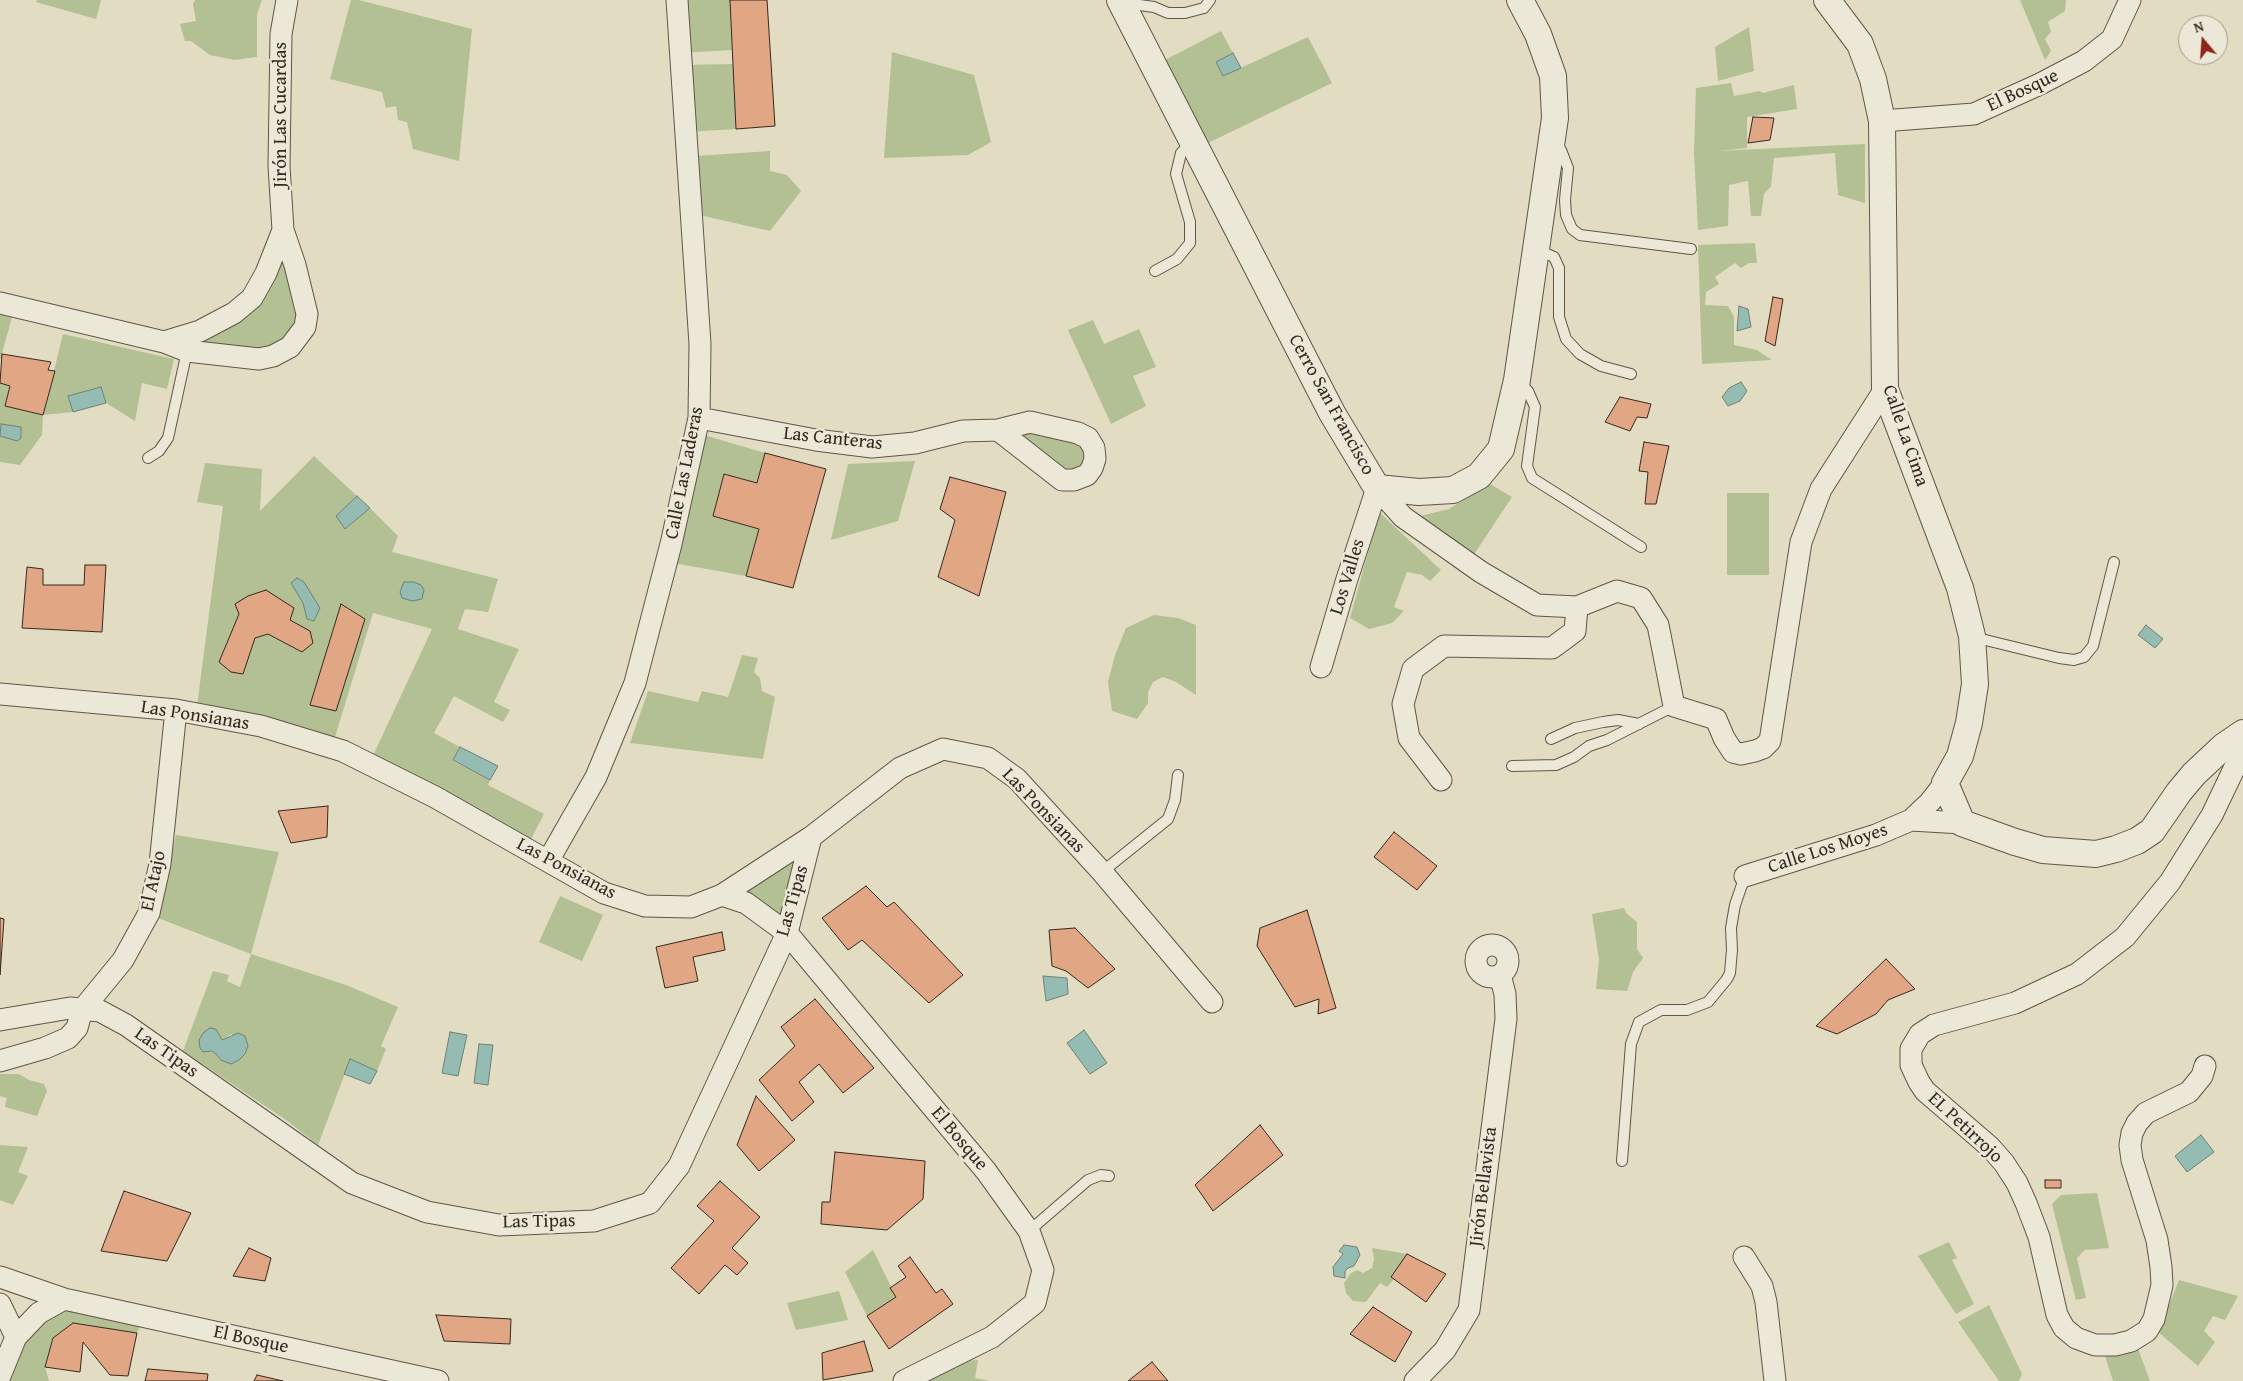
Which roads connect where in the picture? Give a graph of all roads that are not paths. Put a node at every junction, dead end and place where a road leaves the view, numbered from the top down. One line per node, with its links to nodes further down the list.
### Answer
1 (287, 0): 11 (street, Jirón Las Cucardas)
2 (678, 0): 23 (street, Calle Las Laderas)
3 (1210, 0): 7 (lane)
4 (1520, 0): 10 (street, Cerro San Francisco)
5 (1827, 0): 8 (street, Calle La Cima)
6 (2130, 0): 8 (street, El Bosque)
7 (1121, 1): 9 (street, Cerro San Francisco)
8 (1882, 120): 22 (street, Calle La Cima)
9 (1193, 141): 16 (lane); 26 (street, Cerro San Francisco)
10 (1552, 145): 12 (street, Cerro San Francisco); 13 (lane)
11 (283, 230): 14 (street, Jirón Las Cucardas); 15 (street, Jirón Las Cucardas)
12 (1535, 248): 20 (lane); 21 (street, Cerro San Francisco)
13 (1691, 249)
14 (269, 264): 15 (street); 18 (street, Jirón Las Cucardas)
15 (295, 265): 19 (street, Jirón Las Cucardas)
16 (1156, 271)
17 (0, 303): 18 (street, Jirón Las Cucardas)
18 (164, 342): 19 (street, Jirón Las Cucardas)
19 (187, 351): 25 (lane)
20 (1631, 374)
21 (1517, 380): 26 (street, Cerro San Francisco); 27 (lane)
22 (1884, 388): 30 (street, Calle La Cima); 33 (street)
23 (699, 418): 24 (street, Las Canteras); 46 (street, Calle Las Laderas)
24 (998, 430)
25 (148, 458)
26 (1377, 488): 29 (street); 31 (street, Los Valles)
27 (1641, 547)
28 (2114, 562): 30 (lane)
29 (1578, 607): 33 (street); 41 (street)
30 (1972, 636): 42 (street, Calle La Cima)
31 (1321, 666)
32 (0, 694): 34 (street, Las Ponsianas)
33 (1674, 706): 35 (lane)
34 (176, 710): 46 (street, Las Ponsianas); 53 (street, El Atajo)
35 (1639, 724): 37 (lane); 39 (lane)
36 (2243, 733): 44 (street, Calle Los Moyes)
37 (1552, 740)
38 (2243, 750): 56 (street, EL Petirrojo)
39 (1512, 766)
40 (1178, 775): 47 (lane)
41 (1441, 780)
42 (1945, 783): 43 (street, Calle Los Moyes); 44 (street)
43 (1910, 820): 44 (street, Calle Los Moyes); 48 (street, Calle Los Moyes)
44 (1962, 823)
45 (811, 838): 47 (street, Las Ponsianas); 49 (street, Las Ponsianas); 50 (street, Las Tipas)
46 (548, 861): 49 (street, Las Ponsianas)
47 (1102, 872): 52 (street, Las Ponsianas)
48 (1745, 876): 57 (lane)
49 (722, 895): 50 (street, El Bosque)
50 (787, 933): 53 (street, Las Tipas); 59 (street, El Bosque)
51 (1500, 975): 68 (street, Jirón Bellavista)
52 (1212, 1002)
53 (82, 1010): 54 (street); 55 (street, El Atajo)
54 (0, 1020)
55 (0, 1061)
56 (2205, 1066)
57 (1622, 1161)
58 (1109, 1176): 59 (lane)
59 (1029, 1231): 67 (street, El Bosque)
60 (1744, 1256): 69 (street)
61 (0, 1277): 62 (street)
62 (64, 1299): 64 (street); 66 (street, El Bosque)
63 (0, 1304): 64 (street)
64 (16, 1337): 65 (street)
65 (0, 1376)
66 (438, 1381)
67 (904, 1381)
68 (1416, 1381)
69 (1775, 1381)

